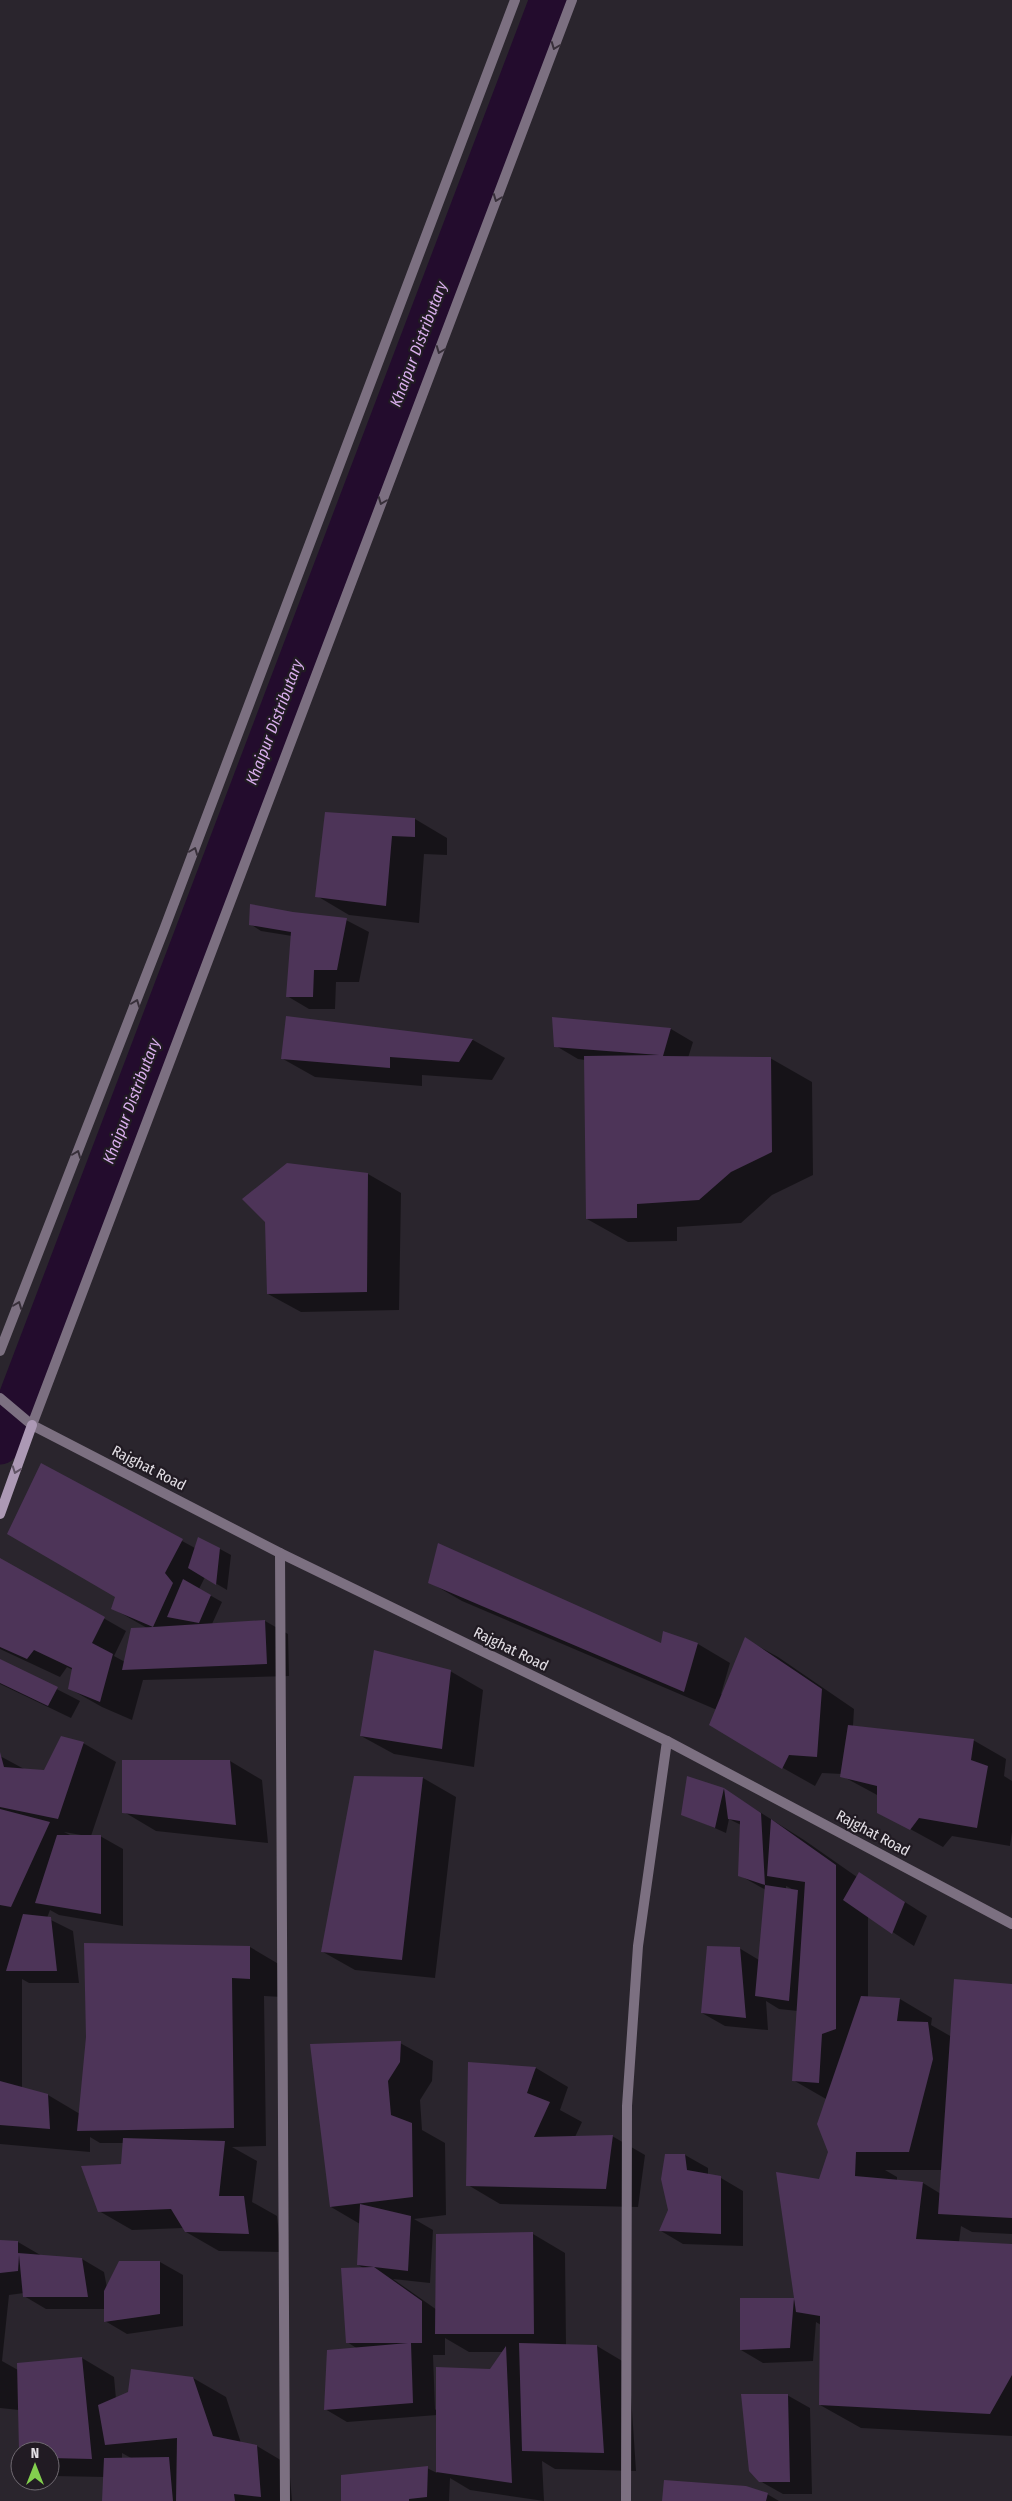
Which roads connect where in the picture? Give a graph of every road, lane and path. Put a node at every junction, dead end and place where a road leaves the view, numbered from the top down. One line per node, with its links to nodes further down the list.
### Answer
1 (515, 0): 3 (street, one-way to 1)
2 (572, 0): 5 (street, one-way to 5)
3 (0, 1351)
4 (0, 1398): 5 (street, Rajghat Road)
5 (32, 1425): 6 (main road, one-way to 6); 7 (street, Rajghat Road)
6 (0, 1514)
7 (280, 1552): 8 (street, Rajghat Road); 10 (street)
8 (667, 1741): 9 (street, Rajghat Road); 11 (street)
9 (1012, 1924)
10 (285, 2501)
11 (626, 2501)

